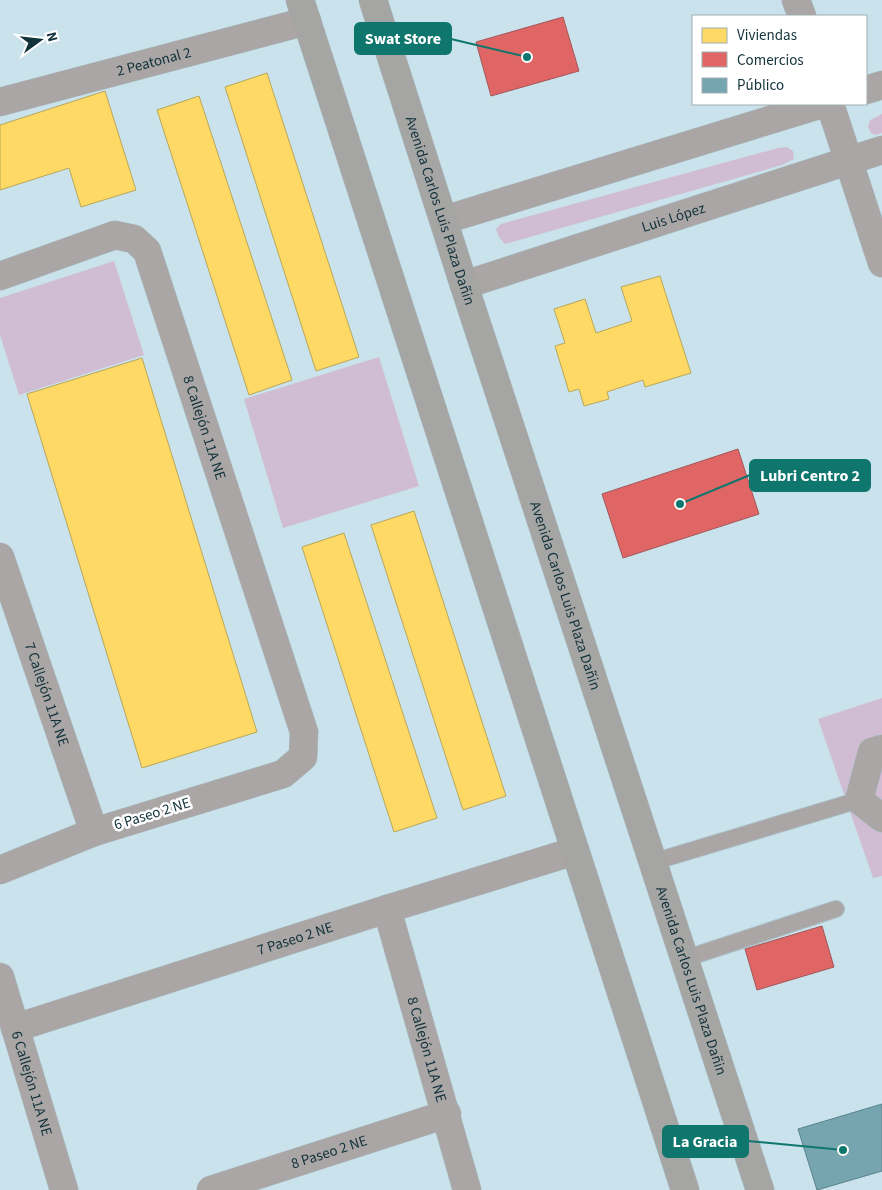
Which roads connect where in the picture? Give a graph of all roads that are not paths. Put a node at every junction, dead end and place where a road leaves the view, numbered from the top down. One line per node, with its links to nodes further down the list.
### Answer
1 (373, 0): 12 (main road, Avenida Carlos Luis Plaza Dañin)
2 (796, 0): 4 (street)
3 (303, 10): 7 (street, 2 Peatonal 2); 22 (main road)
4 (802, 15)
5 (882, 85): 6 (street)
6 (867, 90)
7 (0, 102)
8 (819, 105): 12 (street)
9 (830, 105): 11 (street)
10 (882, 150): 11 (street, Luis López)
11 (849, 161): 13 (street); 15 (street, Luis López)
12 (444, 220): 15 (main road, Avenida Carlos Luis Plaza Dañin)
13 (882, 263)
14 (0, 276): 18 (street, 8 Callejón 11A NE)
15 (464, 285): 23 (main road, Avenida Carlos Luis Plaza Dañin)
16 (0, 557): 21 (street, 7 Callejón 11A NE)
17 (882, 749): 19 (street)
18 (303, 757): 21 (street, 6 Paseo 2 NE)
19 (859, 800): 20 (street); 23 (lane)
20 (882, 818)
21 (94, 832): 24 (street, 6 Paseo 2 NE)
22 (575, 851): 25 (street, 7 Paseo 2 NE); 34 (main road)
23 (653, 862): 27 (main road, Avenida Carlos Luis Plaza Dañin)
24 (0, 870)
25 (387, 909): 29 (street, 7 Paseo 2 NE); 30 (street, 8 Callejón 11A NE)
26 (836, 909): 27 (lane)
27 (684, 959): 35 (main road, Avenida Carlos Luis Plaza Dañin)
28 (0, 977): 29 (street, 6 Callejón 11A NE)
29 (15, 1028): 31 (street, 6 Callejón 11A NE)
30 (447, 1114): 32 (street, 8 Paseo 2 NE); 33 (street, 8 Callejón 11A NE)
31 (64, 1190)
32 (210, 1190)
33 (467, 1190)
34 (685, 1190)
35 (760, 1190)

